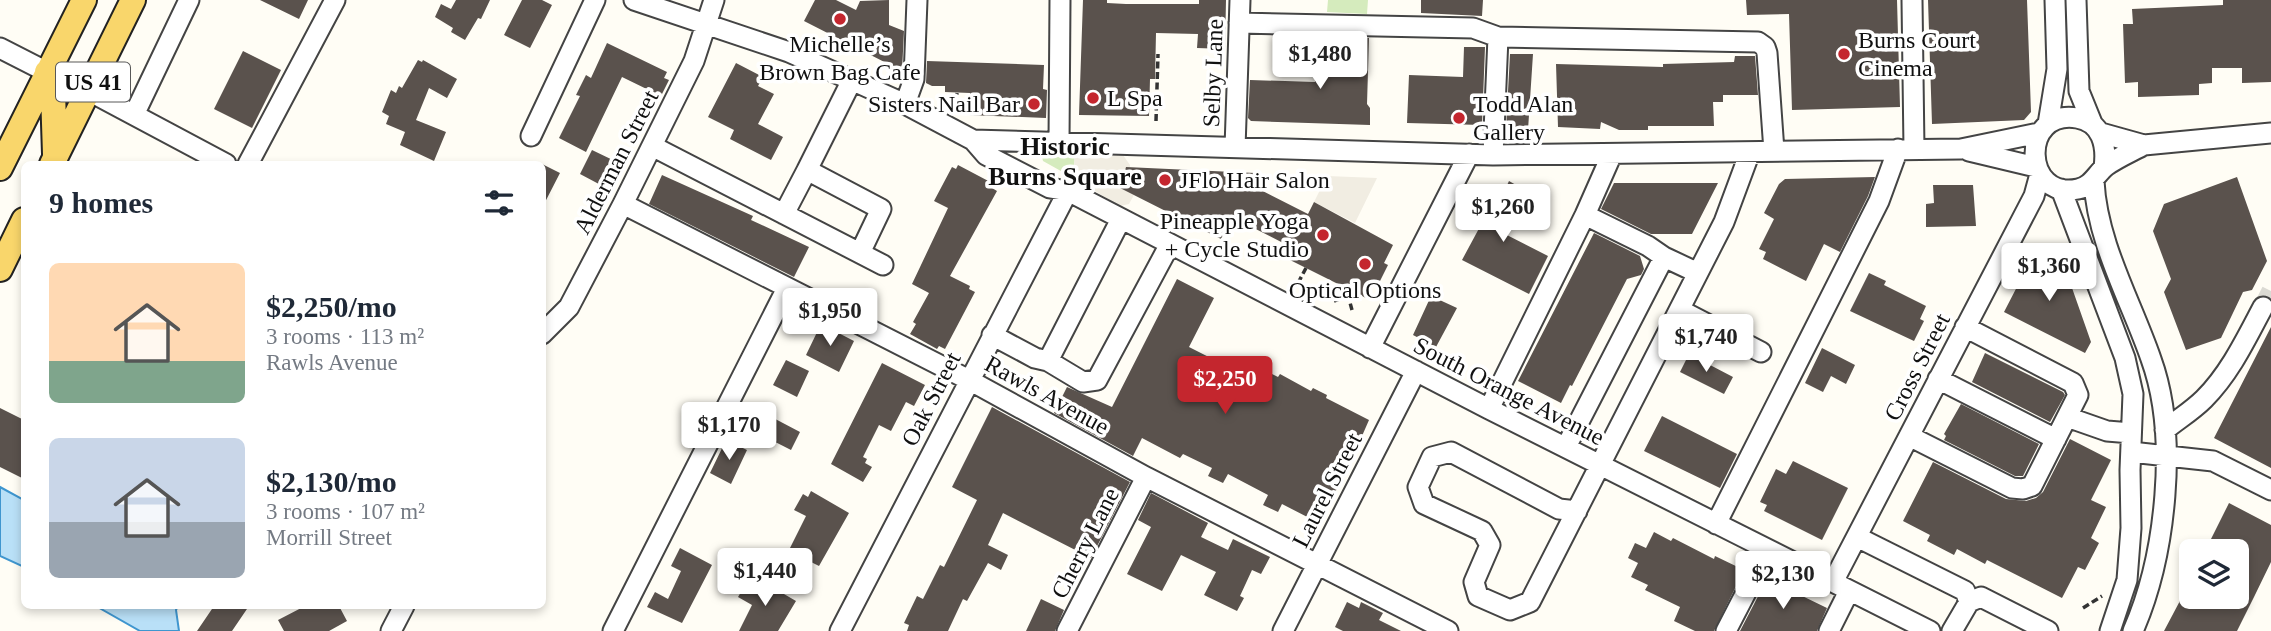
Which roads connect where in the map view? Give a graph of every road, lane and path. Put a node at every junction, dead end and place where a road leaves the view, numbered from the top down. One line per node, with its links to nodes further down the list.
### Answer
1 (84, 0): 19 (main road, US 41)
2 (133, 0): 21 (main road, US 41)
3 (189, 0): 25 (street)
4 (335, 0): 45 (street)
5 (595, 0): 30 (street)
6 (634, 0): 15 (street, South Orange Avenue)
7 (714, 0): 15 (street, Alderman Street)
8 (917, 0): 23 (street)
9 (1060, 0): 32 (street)
10 (1240, 0): 14 (street, Selby Lane)
11 (1912, 0): 36 (street)
12 (2054, 0): 27 (street)
13 (2076, 0): 28 (street)
14 (1239, 23): 16 (street); 35 (street, Selby Lane)
15 (706, 24): 20 (street, South Orange Avenue); 34 (street, Alderman Street)
16 (1498, 37): 38 (street); 42 (street)
17 (0, 48): 19 (street)
18 (1158, 54): 26 (path)
19 (47, 72): 43 (main road); 46 (main road, US 41)
20 (852, 80): 23 (street, South Orange Avenue); 47 (street)
21 (89, 90): 25 (street); 43 (main road, US 41)
22 (957, 93): 24 (path)
23 (905, 104): 31 (street, South Orange Avenue)
24 (957, 105)
25 (134, 115): 44 (street)
26 (1156, 121)
27 (2044, 129): 28 (street); 37 (street); 48 (street)
28 (2096, 129): 33 (street); 49 (street)
29 (2271, 133): 33 (street)
30 (531, 136)
31 (980, 140): 32 (street); 51 (street, South Orange Avenue)
32 (1059, 142): 35 (street)
33 (2144, 145): 49 (street)
34 (652, 146): 52 (street, Alderman Street); 53 (street)
35 (1235, 148): 40 (street)
36 (1906, 149): 37 (street); 38 (street); 93 (street)
37 (1961, 149): 48 (street)
38 (1774, 151): 39 (street)
39 (1750, 152): 41 (street); 63 (street)
40 (1469, 154): 42 (street); 75 (street)
41 (1612, 154): 42 (street); 54 (street)
42 (1493, 155)
43 (53, 161)
44 (220, 161)
45 (250, 161)
46 (0, 168)
47 (807, 170): 53 (street); 58 (street)
48 (2038, 170): 50 (street); 73 (street, Cross Street)
49 (2099, 174): 50 (street); 83 (street)
50 (2061, 189): 86 (street)
51 (1068, 191): 55 (street, South Orange Avenue); 74 (street, Oak Street)
52 (623, 204): 65 (street, Rawls Avenue); 72 (street, Alderman Street)
53 (784, 214): 58 (street)
54 (1585, 215): 59 (street); 81 (street)
55 (1121, 219): 57 (street, South Orange Avenue); 77 (street)
56 (21, 226): 62 (main road)
57 (1170, 244): 75 (street, South Orange Avenue); 77 (street)
58 (860, 253): 60 (street)
59 (1664, 257): 63 (street); 87 (street)
60 (883, 265)
61 (1306, 268): 64 (path)
62 (0, 269)
63 (1698, 273): 71 (street)
64 (1298, 283)
65 (787, 288): 80 (street, Rawls Avenue); 101 (street)
66 (1351, 290): 67 (path)
67 (1347, 298): 68 (path); 70 (path)
68 (1334, 301)
69 (2263, 307): 83 (street)
70 (1352, 310)
71 (1680, 310): 76 (street); 89 (street)
72 (546, 327)
73 (1965, 327): 79 (street, Cross Street); 82 (street)
74 (992, 335): 77 (street); 80 (street, Oak Street)
75 (1370, 348): 78 (street, South Orange Avenue)
76 (1761, 352)
77 (1048, 362)
78 (1416, 371): 81 (street, South Orange Avenue); 96 (street, Laurel Street)
79 (1938, 379): 84 (street, Cross Street); 85 (street)
80 (969, 380): 90 (street, Rawls Avenue); 102 (street, Oak Street)
81 (1489, 409): 87 (street, South Orange Avenue)
82 (2067, 418): 85 (street); 86 (street)
83 (2165, 430): 88 (street)
84 (1909, 436): 85 (street); 94 (street, Cross Street)
85 (2056, 439)
86 (2131, 443): 88 (street); 111 (street)
87 (1566, 447): 89 (street, South Orange Avenue)
88 (2166, 457): 91 (street); 112 (street)
89 (1601, 465): 92 (street); 93 (street, South Orange Avenue)
90 (1146, 477): 96 (street, Rawls Avenue); 103 (street, Cherry Lane)
91 (2271, 490)
92 (1577, 511): 92 (street)
93 (1716, 524): 95 (street, South Orange Avenue)
94 (1857, 537): 97 (street, Cross Street); 98 (street)
95 (1768, 550): 97 (street, South Orange Avenue); 106 (street)
96 (1317, 564): 104 (street, Laurel Street); 105 (street, Rawls Avenue)
97 (1841, 587): 107 (street, Cross Street); 108 (street, South Orange Avenue)
98 (1969, 602): 109 (street); 110 (street)
99 (402, 609): 100 (street)
100 (391, 631)
101 (613, 631)
102 (841, 631)
103 (1067, 631)
104 (1283, 631)
105 (1448, 631)
106 (1726, 631)
107 (1829, 631)
108 (1930, 631)
109 (1952, 631)
110 (2048, 631)
111 (2110, 631)
112 (2133, 631)

